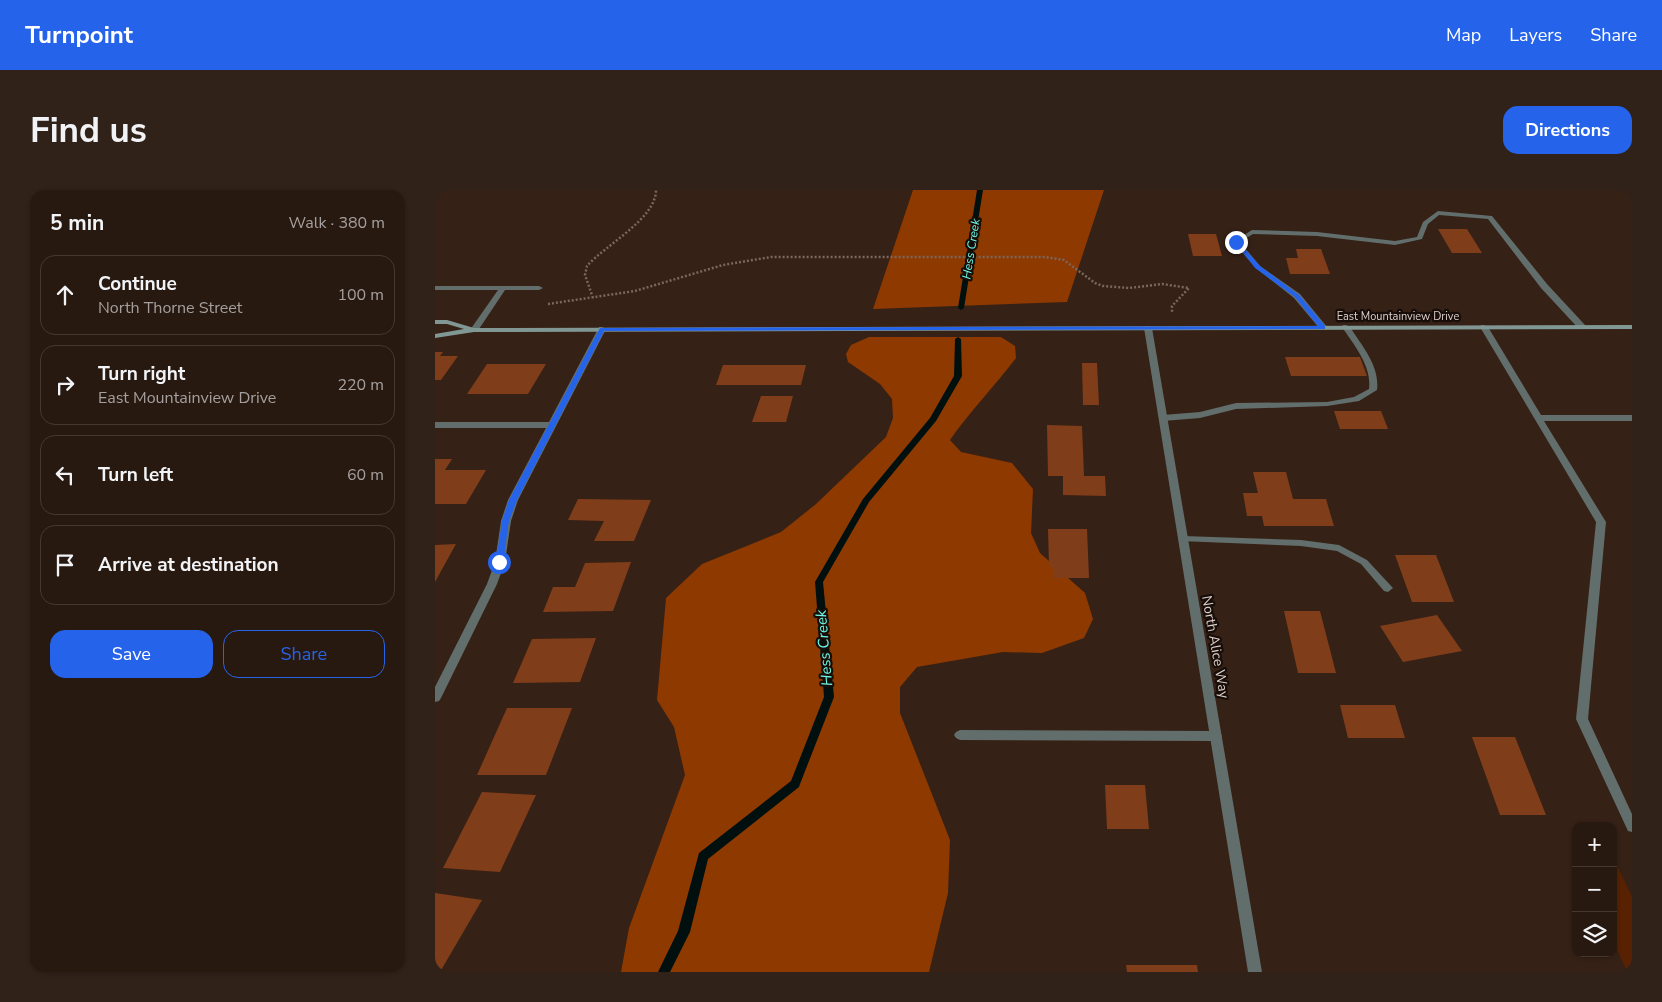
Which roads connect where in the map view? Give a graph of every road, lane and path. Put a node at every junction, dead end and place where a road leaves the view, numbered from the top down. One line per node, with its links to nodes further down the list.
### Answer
1 (656, 190): 5 (path)
2 (435, 288): 3 (street)
3 (503, 288): 4 (street); 16 (street)
4 (539, 288)
5 (593, 298): 6 (path); 14 (path)
6 (547, 304)
7 (435, 322): 16 (main road, East Mountainview Drive)
8 (1323, 327): 9 (main road, East Mountainview Drive); 11 (street); 14 (main road, East Mountainview Drive)
9 (1346, 327): 10 (main road, East Mountainview Drive); 18 (street)
10 (1484, 327): 11 (main road, East Mountainview Drive); 19 (street)
11 (1582, 327): 12 (main road, East Mountainview Drive)
12 (1632, 327)
13 (1148, 328): 14 (main road, East Mountainview Drive); 15 (main road, East Mountainview Drive); 18 (street, North Alice Way)
14 (1172, 328)
15 (602, 329): 16 (main road, East Mountainview Drive); 22 (street)
16 (474, 330): 17 (main road, East Mountainview Drive)
17 (435, 336)
18 (1163, 418): 23 (street, North Alice Way)
19 (1539, 418): 20 (street); 28 (street)
20 (1632, 418)
21 (435, 424): 22 (street)
22 (552, 425): 25 (street)
23 (1183, 539): 24 (street); 27 (street, North Alice Way)
24 (1388, 588)
25 (435, 698)
26 (959, 735): 27 (street)
27 (1216, 736): 29 (street, North Alice Way)
28 (1632, 827)
29 (1255, 972)

